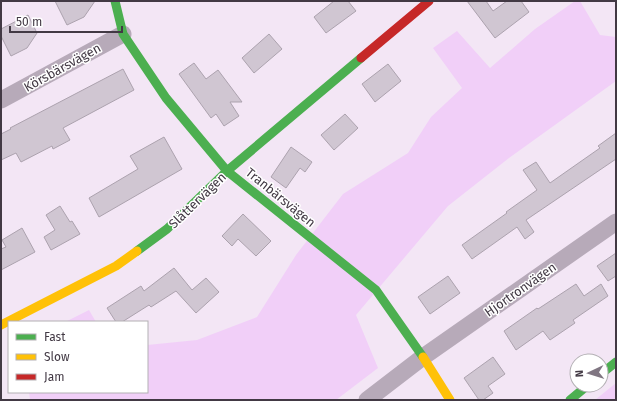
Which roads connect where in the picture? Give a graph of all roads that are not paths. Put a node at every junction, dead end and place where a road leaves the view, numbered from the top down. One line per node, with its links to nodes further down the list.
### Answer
1 (115, 1): 3 (street, Tranbärsvägen)
2 (429, 1): 5 (street, Slåttervägen)
3 (123, 34): 4 (street, Körsbärsvägen); 5 (street, Tranbärsvägen)
4 (1, 100)
5 (227, 171): 7 (street, Slåttervägen); 8 (street, Tranbärsvägen)
6 (616, 222): 8 (street, Hjortronvägen)
7 (9, 321)
8 (423, 357): 10 (street); 11 (street, Tranbärsvägen)
9 (578, 393): 12 (street)
10 (366, 400)
11 (450, 400)
12 (570, 400)

